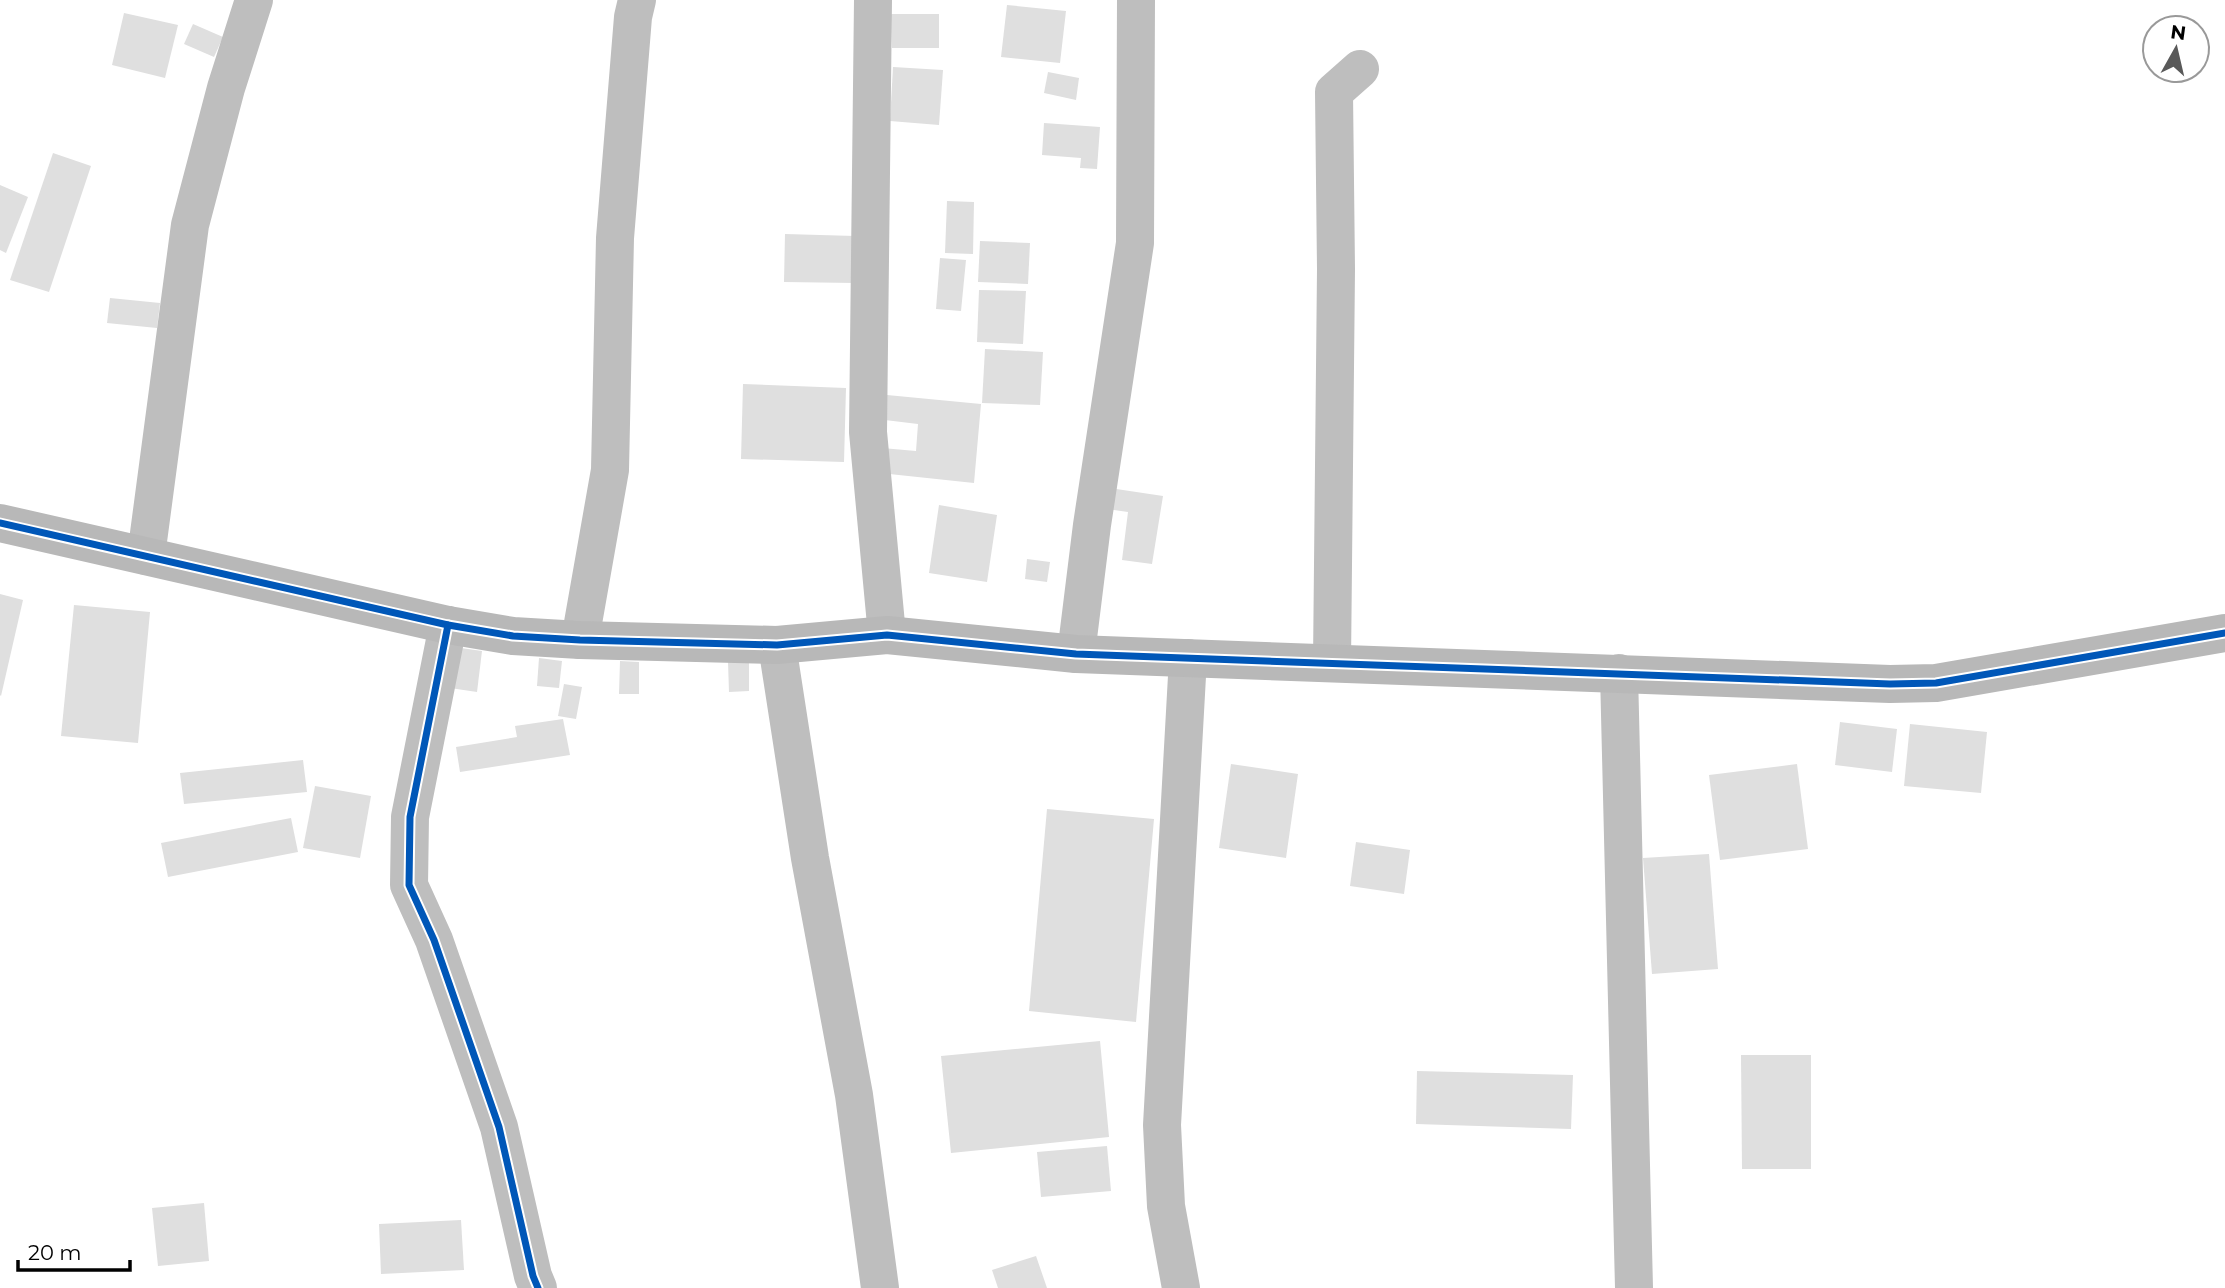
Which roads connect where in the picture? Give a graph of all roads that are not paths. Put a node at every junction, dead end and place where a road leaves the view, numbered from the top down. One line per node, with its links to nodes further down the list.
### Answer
1 (254, 0): 7 (street)
2 (637, 0): 11 (street)
3 (873, 0): 10 (street)
4 (1136, 0): 13 (street)
5 (1360, 69): 15 (street)
6 (0, 523): 7 (street)
7 (146, 556): 8 (street)
8 (448, 625): 11 (street); 17 (street)
9 (2225, 633): 16 (street)
10 (887, 635): 12 (street); 13 (street)
11 (580, 640): 12 (street)
12 (776, 645): 18 (street)
13 (1076, 654): 14 (street)
14 (1188, 658): 15 (street); 19 (street)
15 (1332, 663): 16 (street)
16 (1619, 673): 20 (street)
17 (538, 1288)
18 (880, 1288)
19 (1181, 1288)
20 (1634, 1288)

